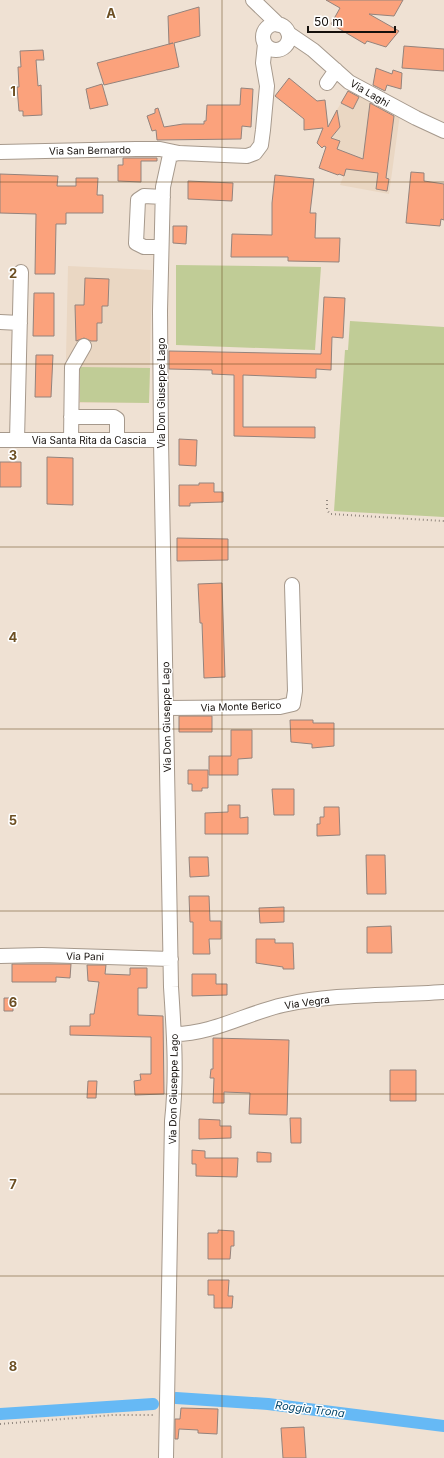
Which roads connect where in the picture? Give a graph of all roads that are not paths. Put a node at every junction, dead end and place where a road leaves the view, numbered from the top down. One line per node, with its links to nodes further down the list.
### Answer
1 (259, 4): 2 (street)
2 (276, 38): 3 (street, Via Laghi); 7 (street)
3 (336, 70): 4 (street); 5 (street, Via Laghi)
4 (327, 83)
5 (443, 128)
6 (0, 152): 7 (street, Via San Bernardo)
7 (179, 153): 8 (street, Via Don Giuseppe Lago)
8 (163, 197): 9 (street, Via Don Giuseppe Lago); 9 (street)
9 (161, 247): 19 (street, Via Don Giuseppe Lago)
10 (21, 272): 12 (street, Via Santa Rita da Cascia)
11 (0, 322): 12 (street)
12 (20, 323): 16 (street, Via Santa Rita da Cascia)
13 (84, 346): 14 (street)
14 (71, 417): 17 (street); 18 (street)
15 (0, 440): 16 (street, Via Santa Rita da Cascia)
16 (17, 440): 17 (street, Via Santa Rita da Cascia)
17 (71, 440): 18 (street, Via Santa Rita da Cascia)
18 (117, 440): 19 (street, Via Santa Rita da Cascia)
19 (161, 440): 21 (street, Via Don Giuseppe Lago)
20 (292, 585): 21 (street, Via Monte Berico)
21 (166, 708): 23 (street, Via Don Giuseppe Lago)
22 (0, 956): 23 (street, Via Pani)
23 (171, 958): 25 (street, Via Don Giuseppe Lago)
24 (444, 992): 25 (street, Via Vegra)
25 (175, 1034): 26 (street, Via Don Giuseppe Lago)
26 (166, 1458)

